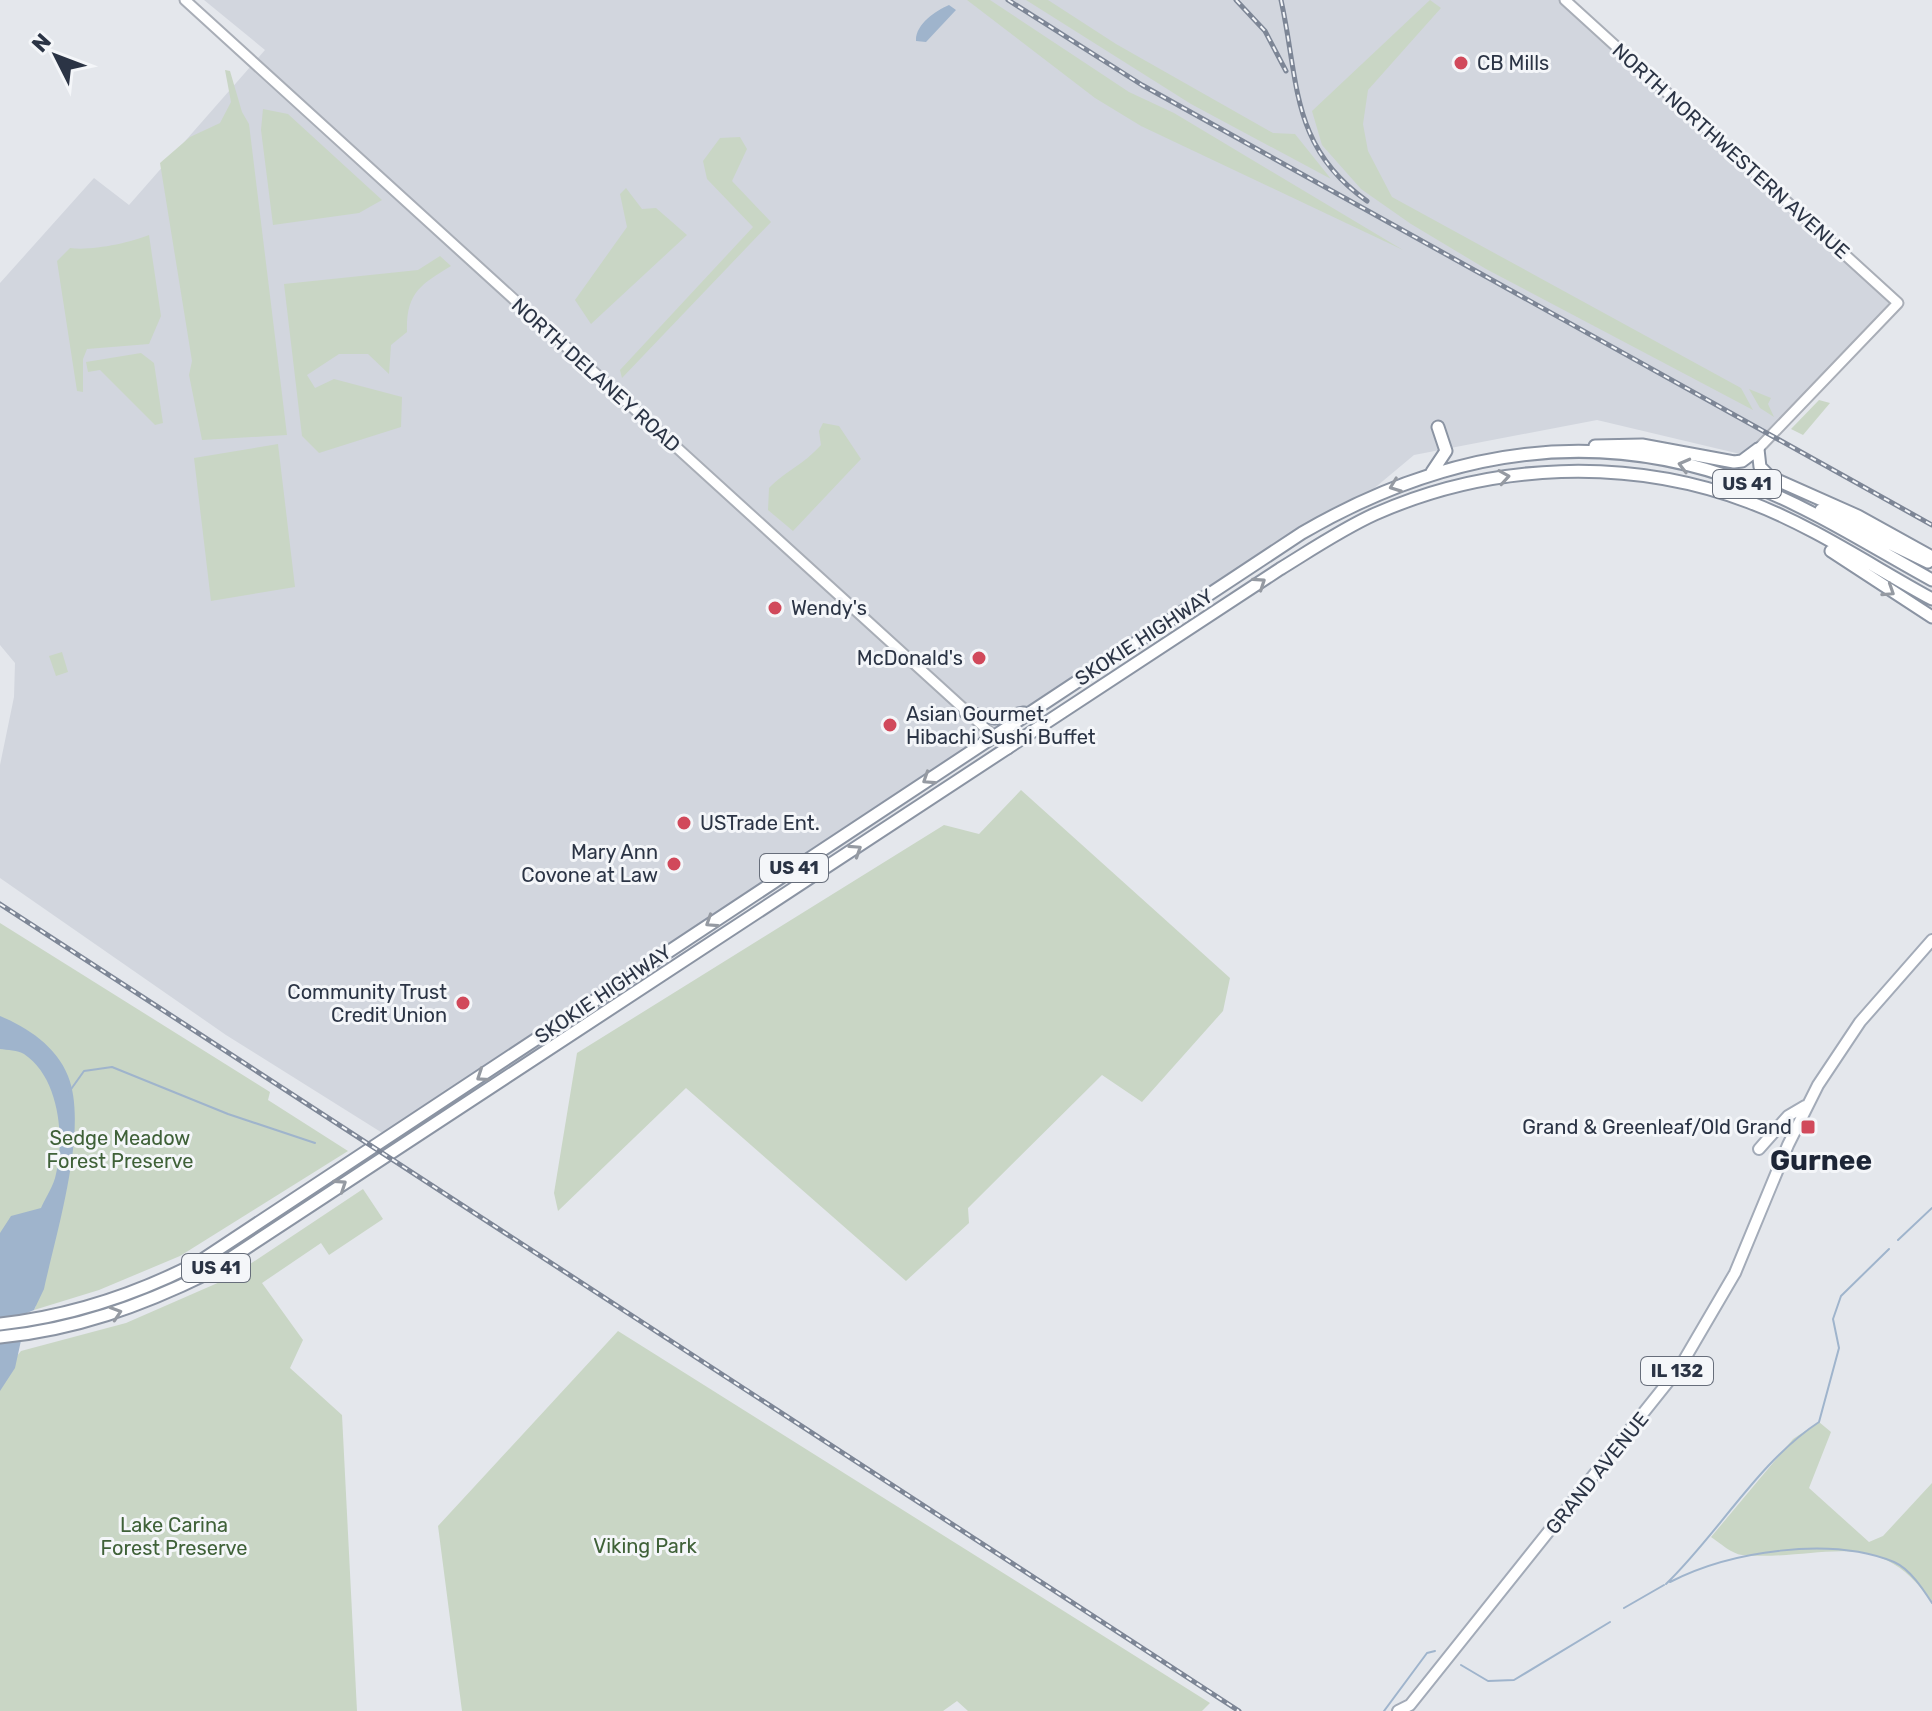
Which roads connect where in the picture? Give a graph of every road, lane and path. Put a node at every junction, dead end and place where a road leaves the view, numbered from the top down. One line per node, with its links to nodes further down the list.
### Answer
1 (185, 0): 15 (street, NORTH DELANEY ROAD)
2 (1565, 0): 4 (street, NORTH NORTHWESTERN AVENUE)
3 (1438, 427): 6 (highway)
4 (1758, 449): 5 (highway); 9 (highway)
5 (1543, 452): 6 (highway, SKOKIE HIGHWAY / US 41); 7 (highway, SKOKIE HIGHWAY / US 41, one-way to 5)
6 (1431, 473): 14 (highway, SKOKIE HIGHWAY / US 41, one-way to 14)
7 (1748, 484): 10 (highway); 11 (highway, SKOKIE HIGHWAY / US 41)
8 (1778, 515): 12 (highway, SKOKIE HIGHWAY / US 41); 13 (highway, one-way to 13); 17 (highway, SKOKIE HIGHWAY / US 41, one-way to 8)
9 (1932, 557)
10 (1932, 565)
11 (1932, 580)
12 (1932, 599)
13 (1932, 617)
14 (1033, 711): 15 (highway); 16 (highway, SKOKIE HIGHWAY / US 41)
15 (965, 712): 16 (street, NORTH DELANEY ROAD)
16 (993, 736): 17 (street, NORTH DELANEY ROAD); 21 (highway, SKOKIE HIGHWAY / US 41, one-way to 21)
17 (1008, 749): 22 (highway, SKOKIE HIGHWAY / US 41, one-way to 17)
18 (1932, 940): 19 (main road, GRAND AVENUE / IL 132)
19 (1807, 1105): 20 (main road); 23 (main road, GRAND AVENUE / IL 132)
20 (1759, 1149)
21 (0, 1324)
22 (0, 1337)
23 (1410, 1708): 24 (main road, GRAND AVENUE / IL 132)
24 (1398, 1711)

